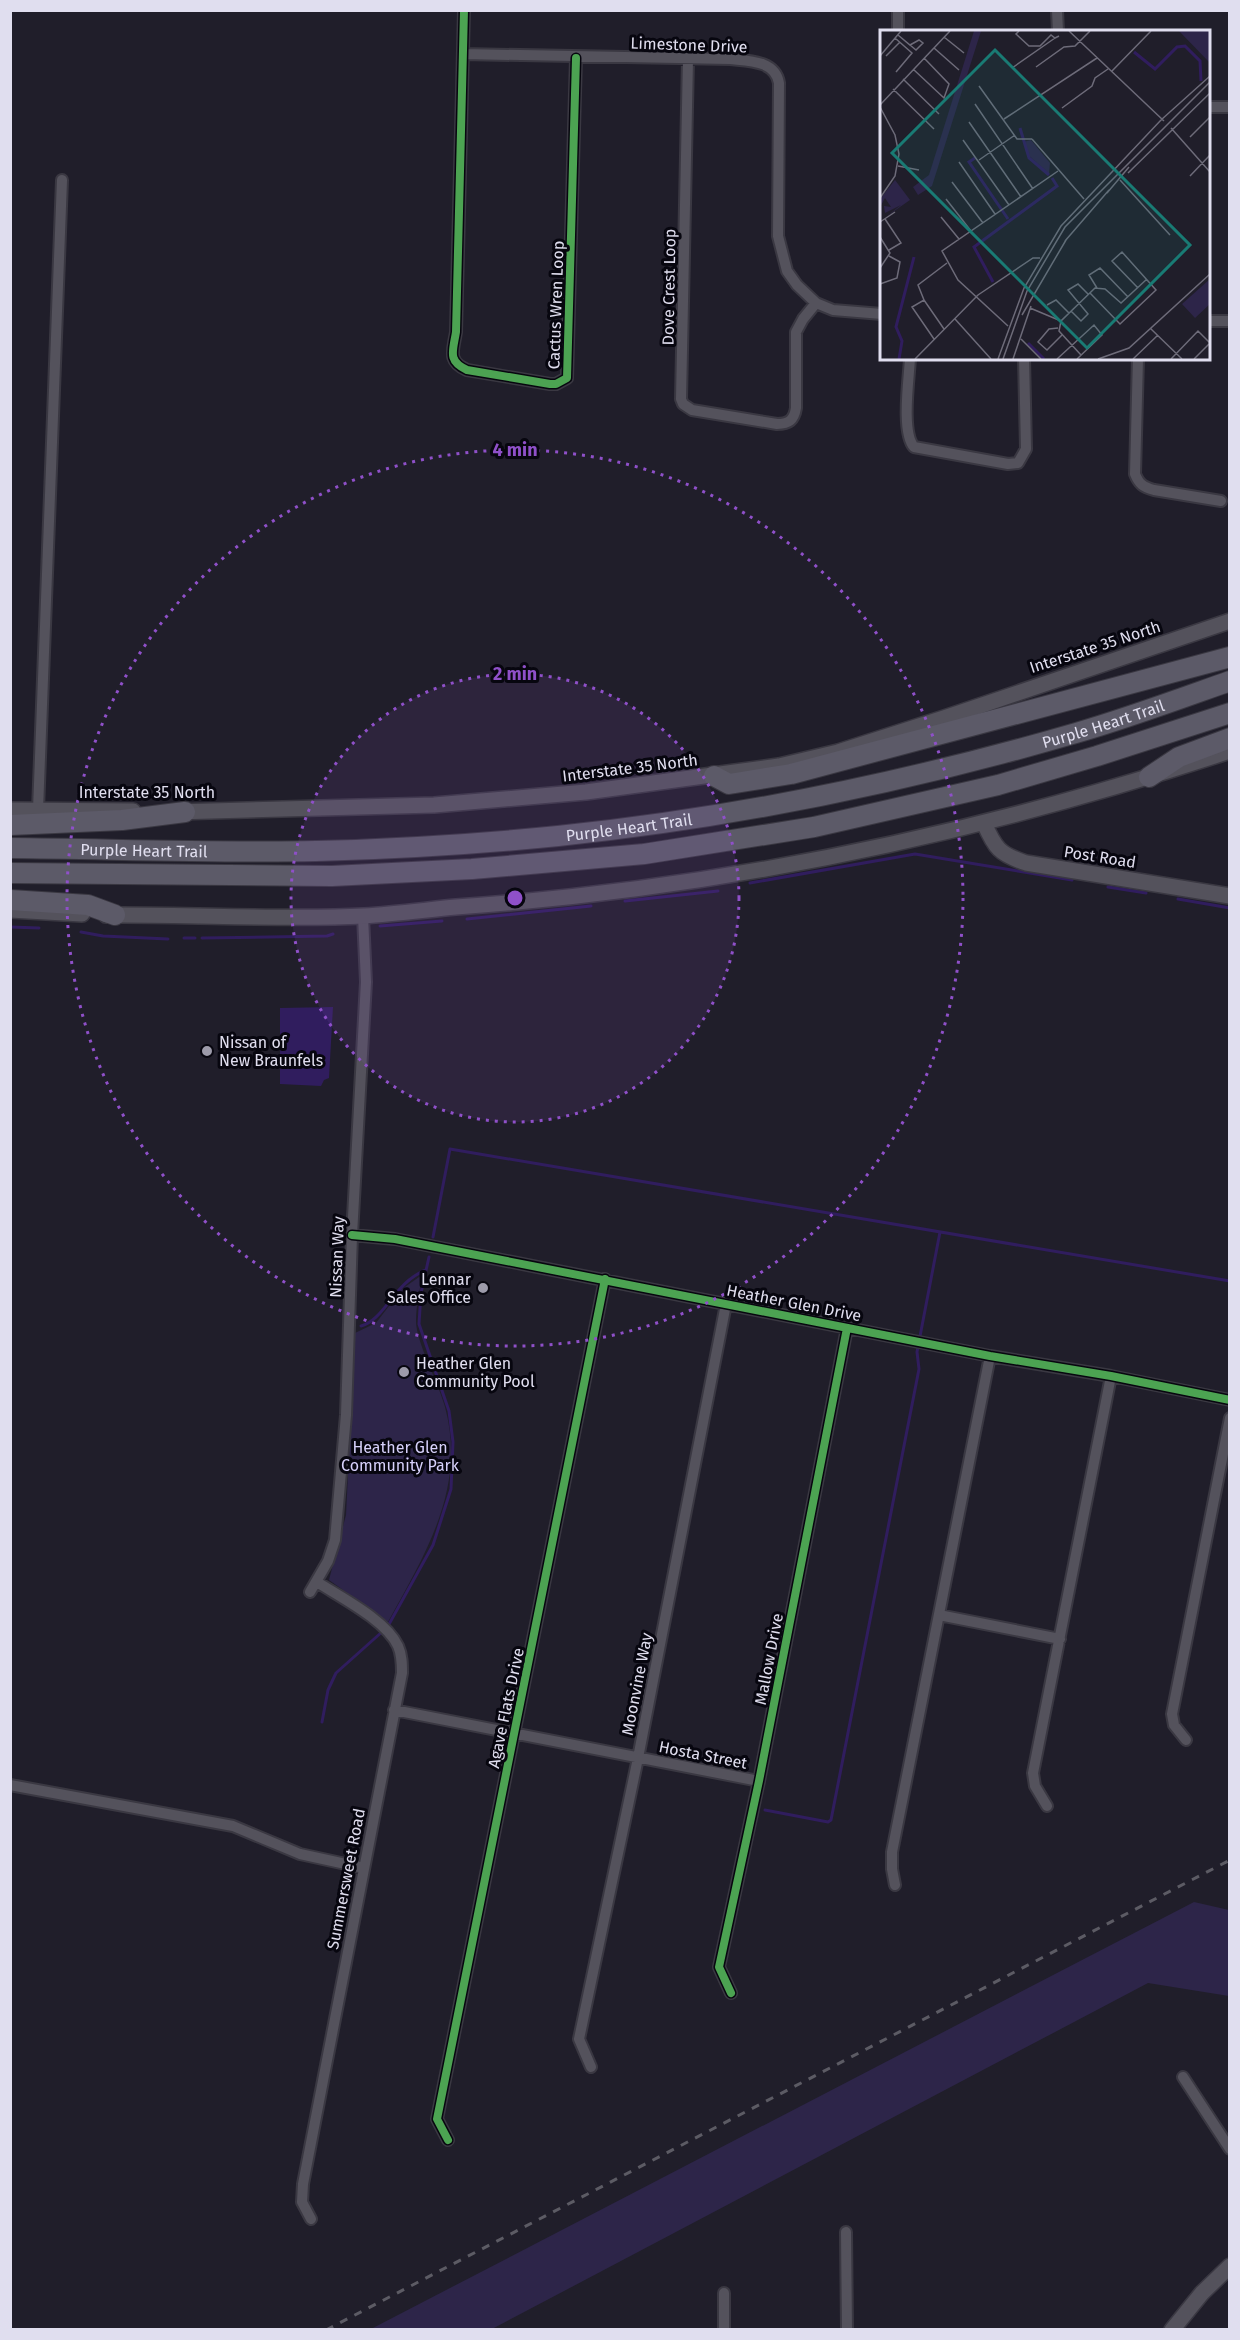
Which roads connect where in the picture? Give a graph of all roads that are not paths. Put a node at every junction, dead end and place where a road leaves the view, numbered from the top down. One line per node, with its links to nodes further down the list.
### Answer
1 (464, 10): 6 (street)
2 (898, 10): 4 (street)
3 (1057, 10): 5 (street)
4 (898, 30)
5 (1058, 30)
6 (464, 54): 7 (street, Limestone Drive); 7 (street, Cactus Wren Loop)
7 (576, 58): 8 (street, Limestone Drive)
8 (688, 59): 12 (street, Limestone Drive); 12 (street, Dove Crest Loop)
9 (1210, 107): 10 (street)
10 (1230, 107)
11 (62, 180): 29 (street)
12 (816, 303): 13 (street, Limestone Drive)
13 (880, 314)
14 (1210, 321): 15 (street)
15 (1230, 321)
16 (910, 360): 17 (street)
17 (1024, 360)
18 (1138, 360): 19 (street)
19 (1221, 501)
20 (1230, 621): 26 (main road, Interstate 35 North)
21 (1230, 657): 26 (highway)
22 (1230, 681): 33 (highway, Purple Heart Trail)
23 (1230, 713): 34 (highway, Purple Heart Trail)
24 (1230, 738): 27 (highway)
25 (1230, 751): 27 (main road)
26 (714, 776): 30 (main road, Interstate 35 North)
27 (1149, 777): 31 (main road)
28 (10, 810): 29 (main road, Interstate 35 North)
29 (38, 810): 30 (main road, Interstate 35 North)
30 (185, 812): 32 (highway)
31 (984, 823): 35 (main road, Post Road); 39 (main road)
32 (10, 825)
33 (10, 848)
34 (10, 873)
35 (1230, 896)
36 (10, 900): 38 (highway)
37 (10, 910): 38 (main road)
38 (115, 915): 39 (main road)
39 (363, 916): 40 (street, Nissan Way)
40 (352, 1235): 41 (street, Heather Glen Drive); 48 (street, Nissan Way)
41 (604, 1280): 42 (street, Heather Glen Drive); 53 (street, Agave Flats Drive)
42 (726, 1304): 43 (street, Heather Glen Drive); 55 (street, Moonvine Way)
43 (847, 1328): 44 (street, Heather Glen Drive); 56 (street, Mallow Drive)
44 (990, 1356): 45 (street, Heather Glen Drive); 50 (street)
45 (1111, 1376): 46 (street, Heather Glen Drive); 51 (street)
46 (1230, 1400)
47 (1230, 1418): 54 (street)
48 (317, 1582): 49 (street, Nissan Way); 52 (street, Summersweet Road)
49 (310, 1592)
50 (939, 1615): 51 (street); 60 (street)
51 (1060, 1639): 58 (street)
52 (394, 1710): 53 (street, Hosta Street); 59 (street, Summersweet Road)
53 (516, 1734): 55 (street, Hosta Street); 64 (street, Agave Flats Drive)
54 (1186, 1740)
55 (638, 1758): 56 (street, Hosta Street); 62 (street, Moonvine Way)
56 (759, 1781): 61 (street, Mallow Drive)
57 (10, 1785): 59 (street)
58 (1047, 1806)
59 (364, 1868): 66 (street, Summersweet Road)
60 (895, 1884)
61 (731, 1993)
62 (591, 2067)
63 (1183, 2077): 65 (street)
64 (448, 2140)
65 (1230, 2149)
66 (311, 2219)
67 (846, 2232): 71 (street)
68 (1230, 2266): 72 (main road)
69 (724, 2293): 70 (street)
70 (724, 2330)
71 (847, 2330)
72 (1172, 2330)

